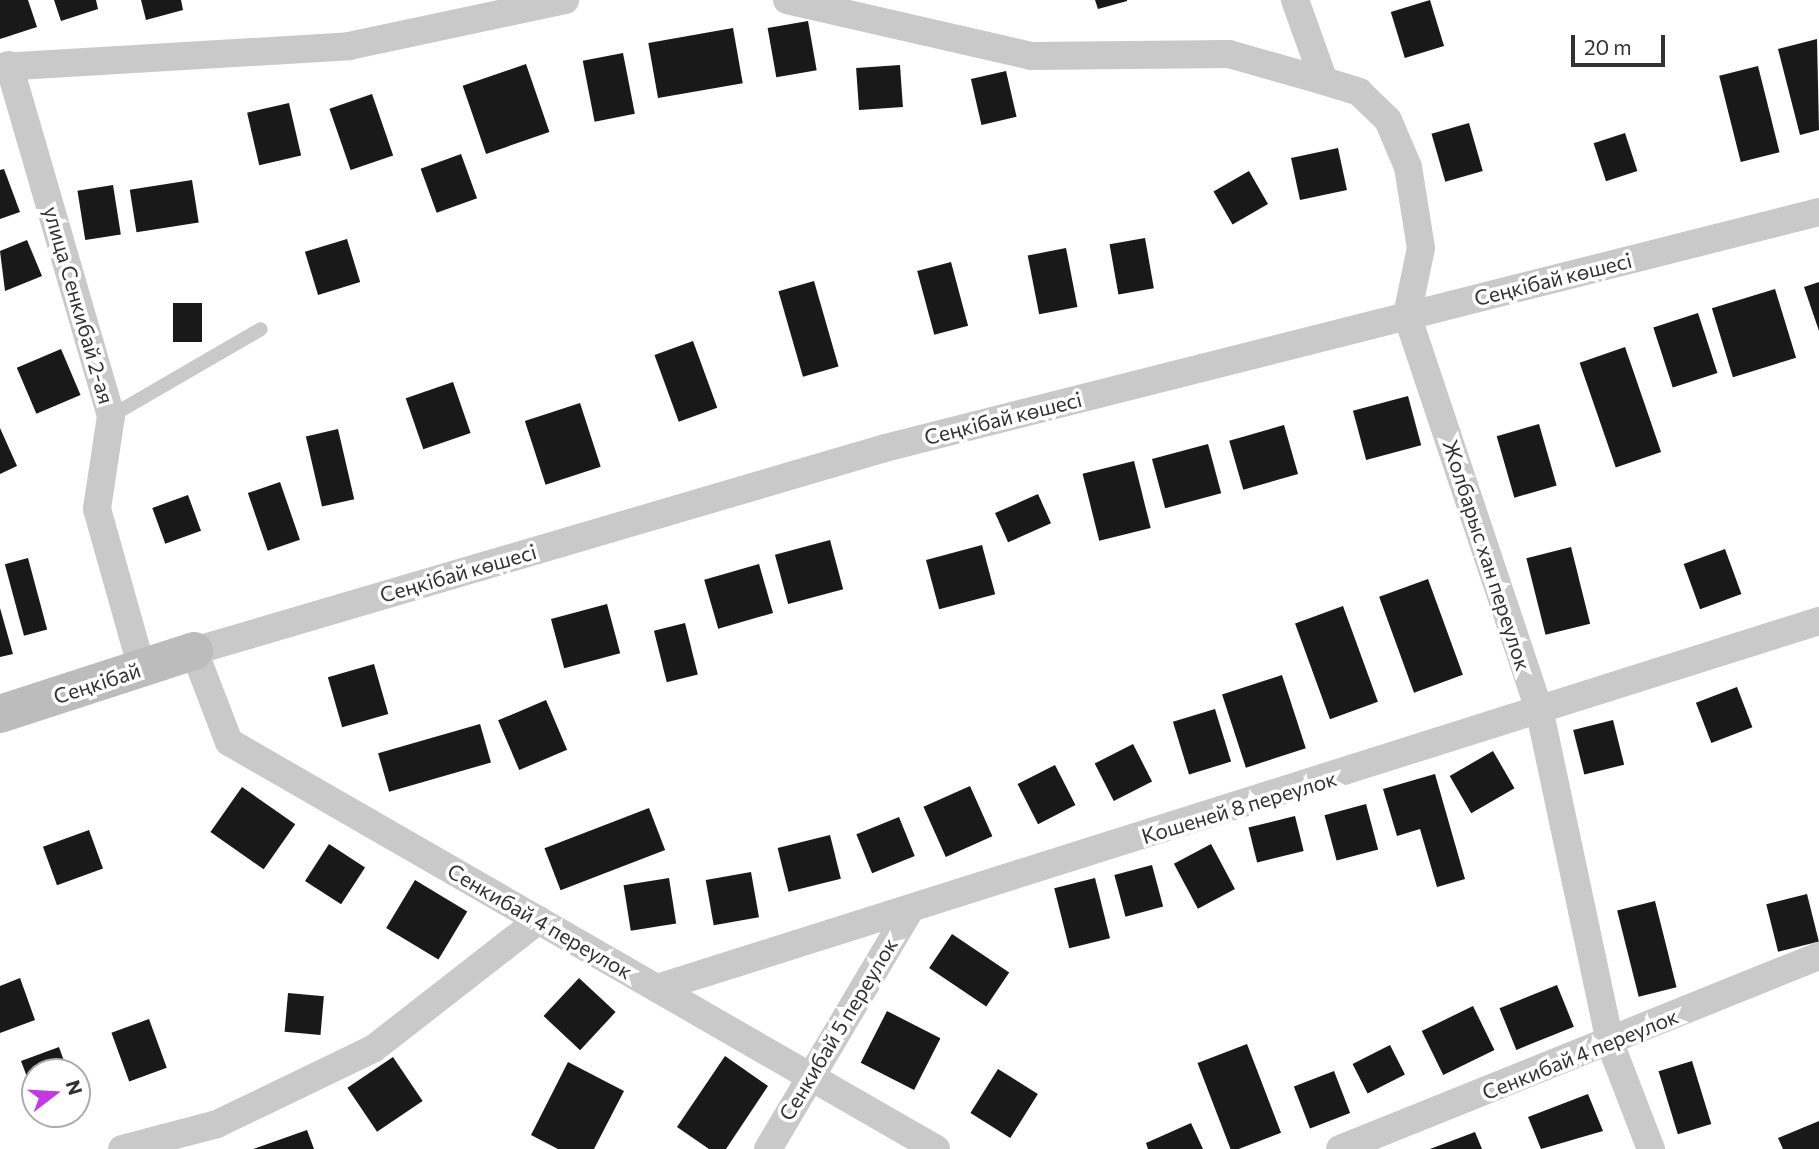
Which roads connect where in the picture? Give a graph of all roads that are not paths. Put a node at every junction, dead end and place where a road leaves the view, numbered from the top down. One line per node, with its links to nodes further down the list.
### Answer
1 (565, 0): 4 (street, улица Сенкибай 2-ая)
2 (787, 0): 5 (street)
3 (1295, 0): 5 (street)
4 (5, 66): 9 (street, улица Сенкибай 2-ая)
5 (1324, 81): 7 (street, Жолбарыс хан переулок)
6 (1819, 212): 7 (street, Сеңкібай көшесі)
7 (1408, 315): 11 (street, Сеңкібай көшесі); 13 (street, Жолбарыс хан переулок)
8 (261, 329): 9 (lane)
9 (111, 416): 12 (street, улица Сенкибай 2-ая)
10 (1819, 621): 13 (street, Кошеней 8 переулок)
11 (194, 651): 12 (street, Сеңкібай); 16 (street, Сенкибай 4 переулок)
12 (142, 669): 14 (street, Сеңкібай)
13 (1540, 713): 15 (street, Кошеней 8 переулок); 19 (street, Жолбарыс хан переулок)
14 (0, 714)
15 (910, 909): 18 (street, Кошеней 8 переулок); 20 (street, Сенкибай 5 переулок)
16 (539, 920): 18 (street, Сенкибай 4 переулок); 21 (street)
17 (1819, 956): 19 (street, Сенкибай 4 переулок)
18 (657, 988): 20 (street, Сенкибай 4 переулок)
19 (1610, 1043): 24 (street, Сенкибай 4 переулок); 25 (street, Жолбарыс хан переулок)
20 (807, 1075): 22 (street, Сенкибай 5 переулок); 23 (street, Сенкибай 4 переулок)
21 (122, 1149)
22 (768, 1149)
23 (936, 1149)
24 (1340, 1149)
25 (1651, 1149)

